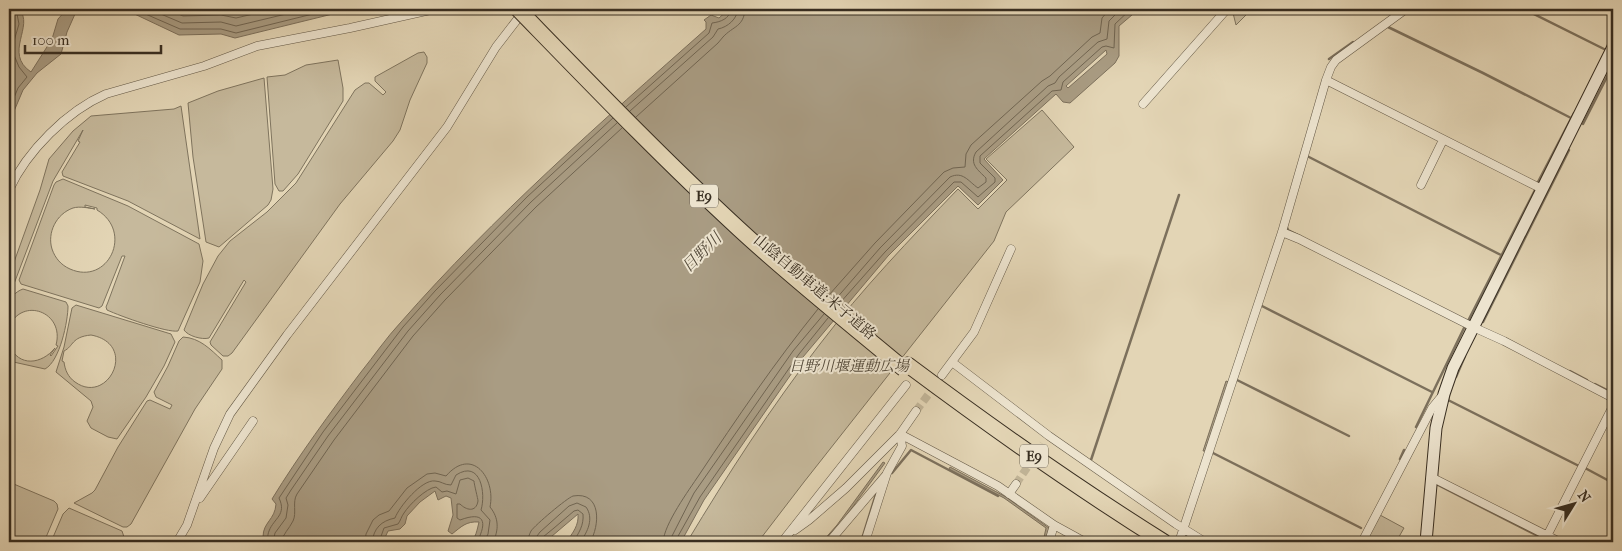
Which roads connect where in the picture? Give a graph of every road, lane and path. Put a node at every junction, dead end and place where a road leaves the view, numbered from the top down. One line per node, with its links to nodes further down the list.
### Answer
1 (435, 9): 12 (street)
2 (518, 9): 17 (highway, 山陰自動車道;米子道路 / E9, bridge)
3 (526, 9): 17 (highway, 山陰自動車道;米子道路 / E9); 32 (street)
4 (1227, 9): 8 (street)
5 (1406, 9): 7 (street)
6 (1613, 48): 11 (street)
7 (1326, 80): 9 (street); 13 (street)
8 (1143, 104)
9 (1443, 140): 10 (street); 11 (street)
10 (1421, 185)
11 (1542, 189): 15 (street)
12 (9, 190)
13 (1282, 232): 15 (street); 34 (street)
14 (1011, 248): 16 (street)
15 (1473, 327): 20 (street); 21 (street)
16 (952, 362): 18 (street); 26 (street)
17 (906, 367): 43 (highway, 山陰自動車道;米子道路 / E9); 44 (highway, 山陰自動車道;米子道路 / E9)
18 (942, 375)
19 (906, 385): 35 (street)
20 (1444, 394): 29 (street); 47 (street)
21 (1613, 398)
22 (1613, 406): 36 (street)
23 (916, 411): 25 (street)
24 (252, 421): 32 (street)
25 (900, 434): 28 (street); 31 (street); 35 (street)
26 (1049, 436): 27 (street); 34 (street)
27 (1044, 444)
28 (887, 473): 39 (street); 40 (street)
29 (1431, 477): 36 (street); 48 (street)
30 (1016, 484): 31 (street)
31 (1009, 494): 33 (street)
32 (195, 504): 37 (street)
33 (1054, 525): 41 (street); 42 (street)
34 (1180, 527): 45 (street); 46 (street)
35 (788, 535): 38 (street)
36 (1547, 536): 49 (street)
37 (177, 542)
38 (782, 542)
39 (829, 542)
40 (865, 542)
41 (1049, 542)
42 (1085, 542)
43 (1145, 542)
44 (1164, 542)
45 (1179, 542)
46 (1205, 542)
47 (1362, 542)
48 (1426, 542)
49 (1560, 542)

